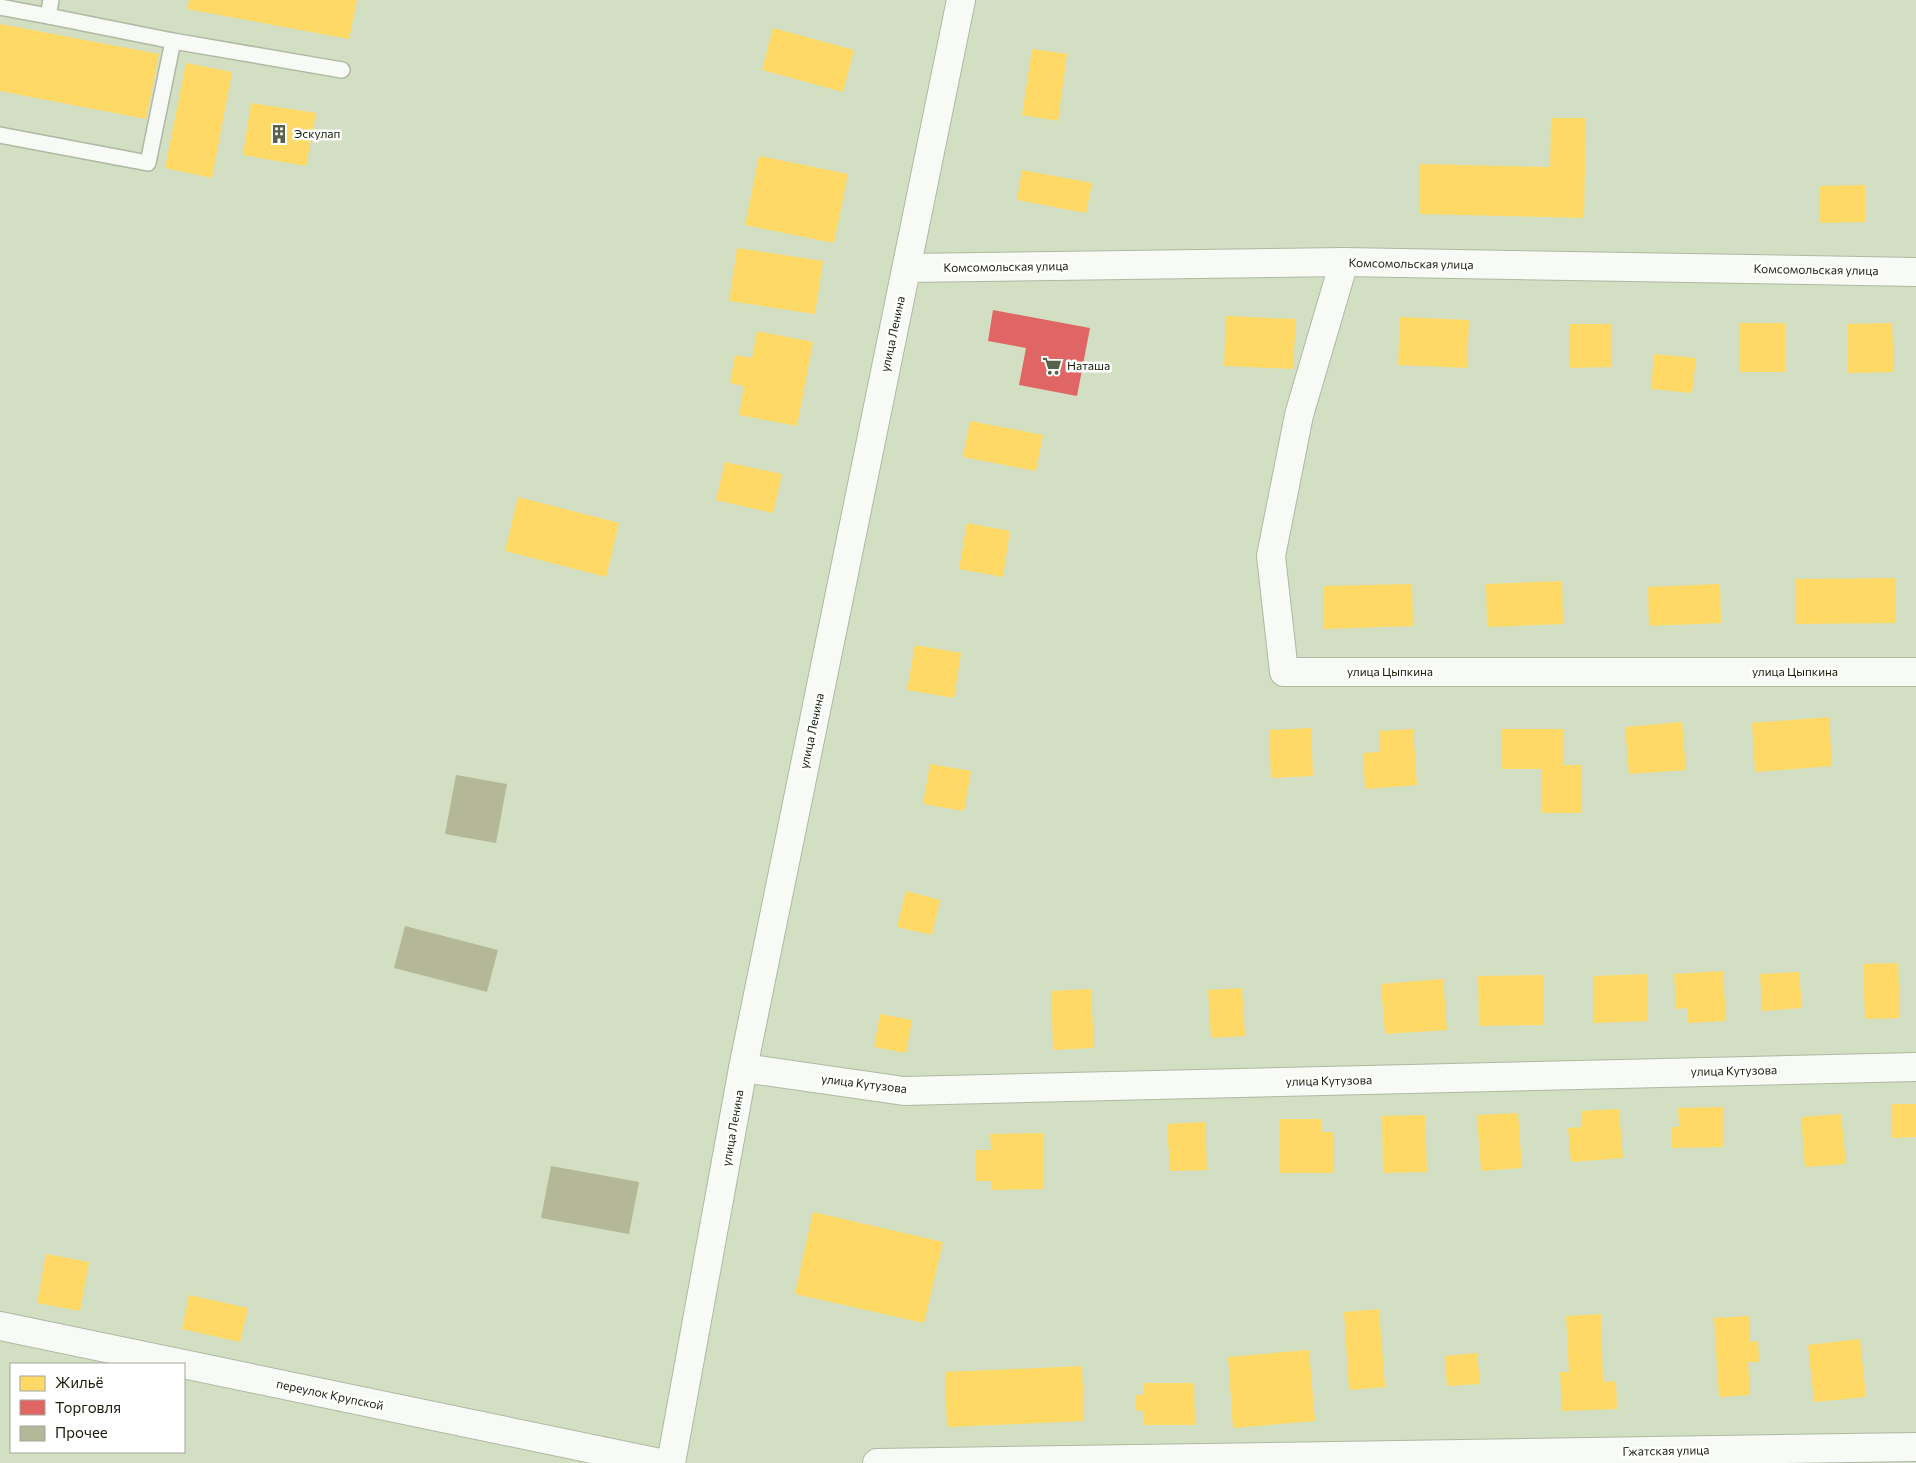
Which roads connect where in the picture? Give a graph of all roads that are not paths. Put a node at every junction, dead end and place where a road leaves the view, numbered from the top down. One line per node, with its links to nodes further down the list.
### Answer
1 (51, 0): 4 (lane)
2 (961, 0): 9 (street, улица Ленина)
3 (0, 7): 4 (lane)
4 (48, 16): 5 (lane)
5 (173, 41): 6 (lane); 7 (lane)
6 (342, 70)
7 (0, 135)
8 (1344, 262): 9 (street, Комсомольская улица); 10 (street, Комсомольская улица); 11 (street, улица Цыпкина)
9 (907, 268): 13 (street, улица Ленина)
10 (1916, 272)
11 (1916, 672)
12 (1916, 1067): 13 (street, улица Кутузова)
13 (743, 1068): 19 (street, улица Ленина)
14 (0, 1326): 15 (street, переулок Крупской)
15 (178, 1363)
16 (185, 1364): 18 (street, переулок Крупской)
17 (1916, 1447): 20 (street, Гжатская улица)
18 (660, 1463)
19 (671, 1463)
20 (876, 1463)

